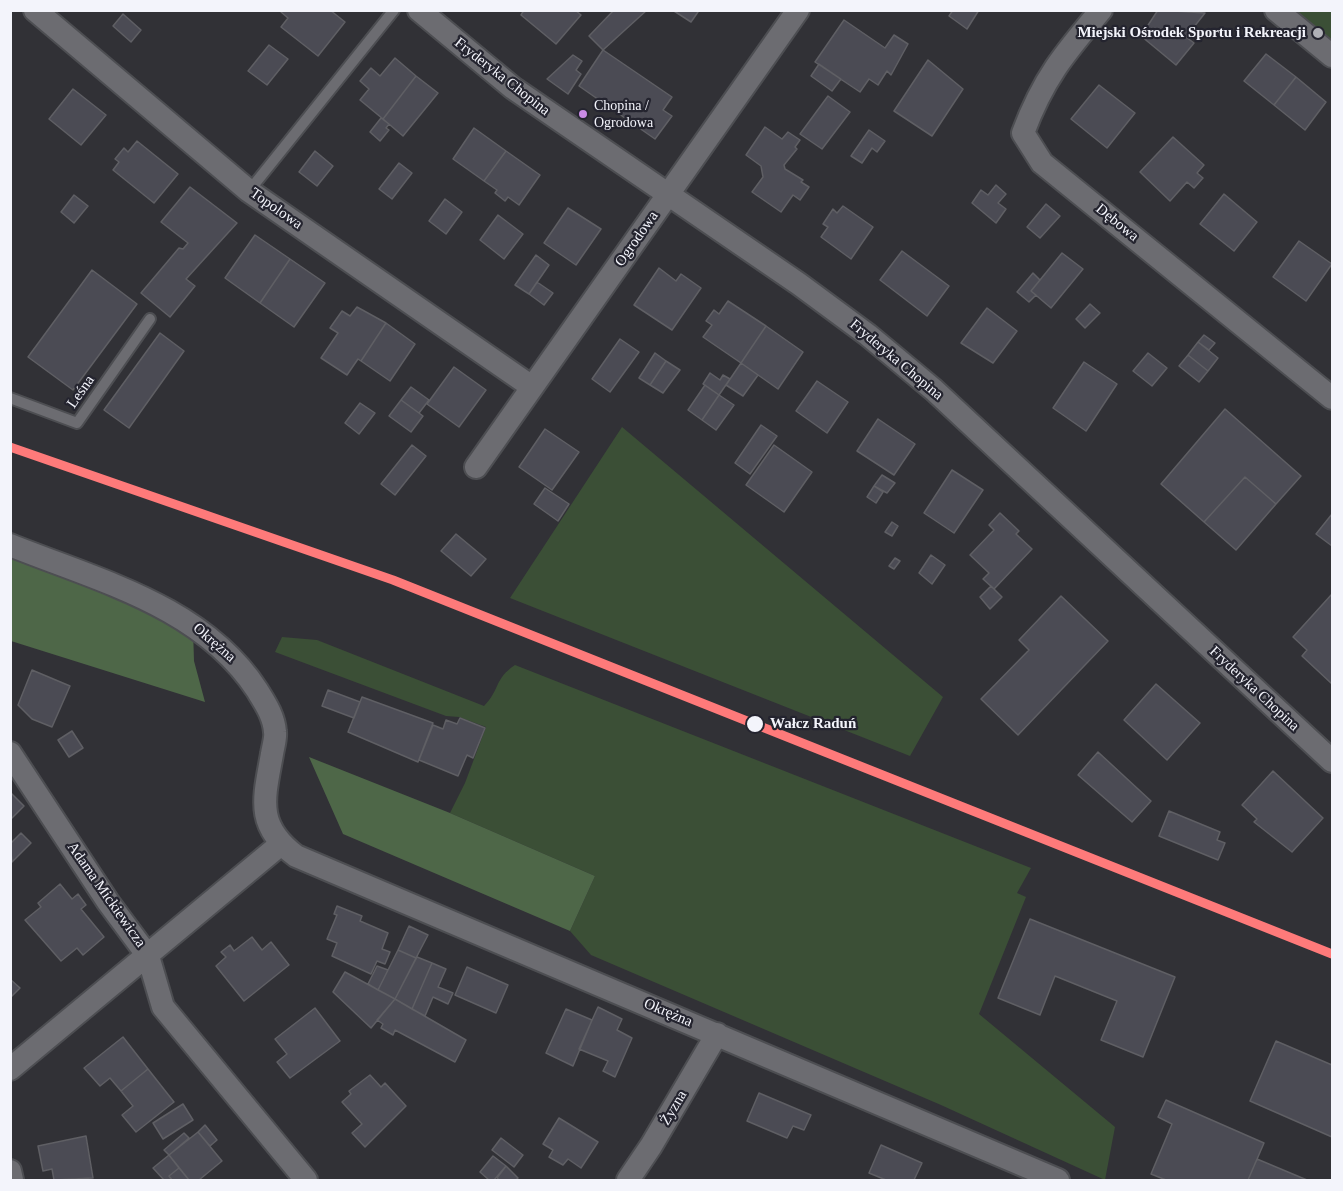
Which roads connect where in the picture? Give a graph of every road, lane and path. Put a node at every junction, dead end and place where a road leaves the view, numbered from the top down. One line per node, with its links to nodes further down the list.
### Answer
1 (35, 10): 8 (street, Topolowa)
2 (394, 10): 8 (lane)
3 (419, 10): 9 (street, Fryderyka Chopina)
4 (798, 10): 9 (street, Ogrodowa)
5 (1101, 10): 13 (street, Dębowa)
6 (1275, 10): 7 (street)
7 (1332, 56)
8 (249, 190): 11 (street, Topolowa)
9 (669, 195): 11 (street, Ogrodowa); 16 (street, Fryderyka Chopina)
10 (150, 319): 12 (lane, Leśna)
11 (532, 387): 14 (street, Ogrodowa)
12 (10, 398)
13 (1332, 398)
14 (476, 467)
15 (10, 545): 18 (street, Okrężna)
16 (1330, 752)
17 (10, 753): 19 (street, Adama Mickiewicza)
18 (280, 844): 19 (street); 20 (street, Okrężna)
19 (148, 956): 21 (street); 24 (street, Adama Mickiewicza)
20 (717, 1034): 25 (street, Żyzna); 26 (street, Okrężna)
21 (10, 1069)
22 (10, 1171): 23 (street)
23 (12, 1180)
24 (306, 1180)
25 (628, 1180)
26 (1058, 1180)

